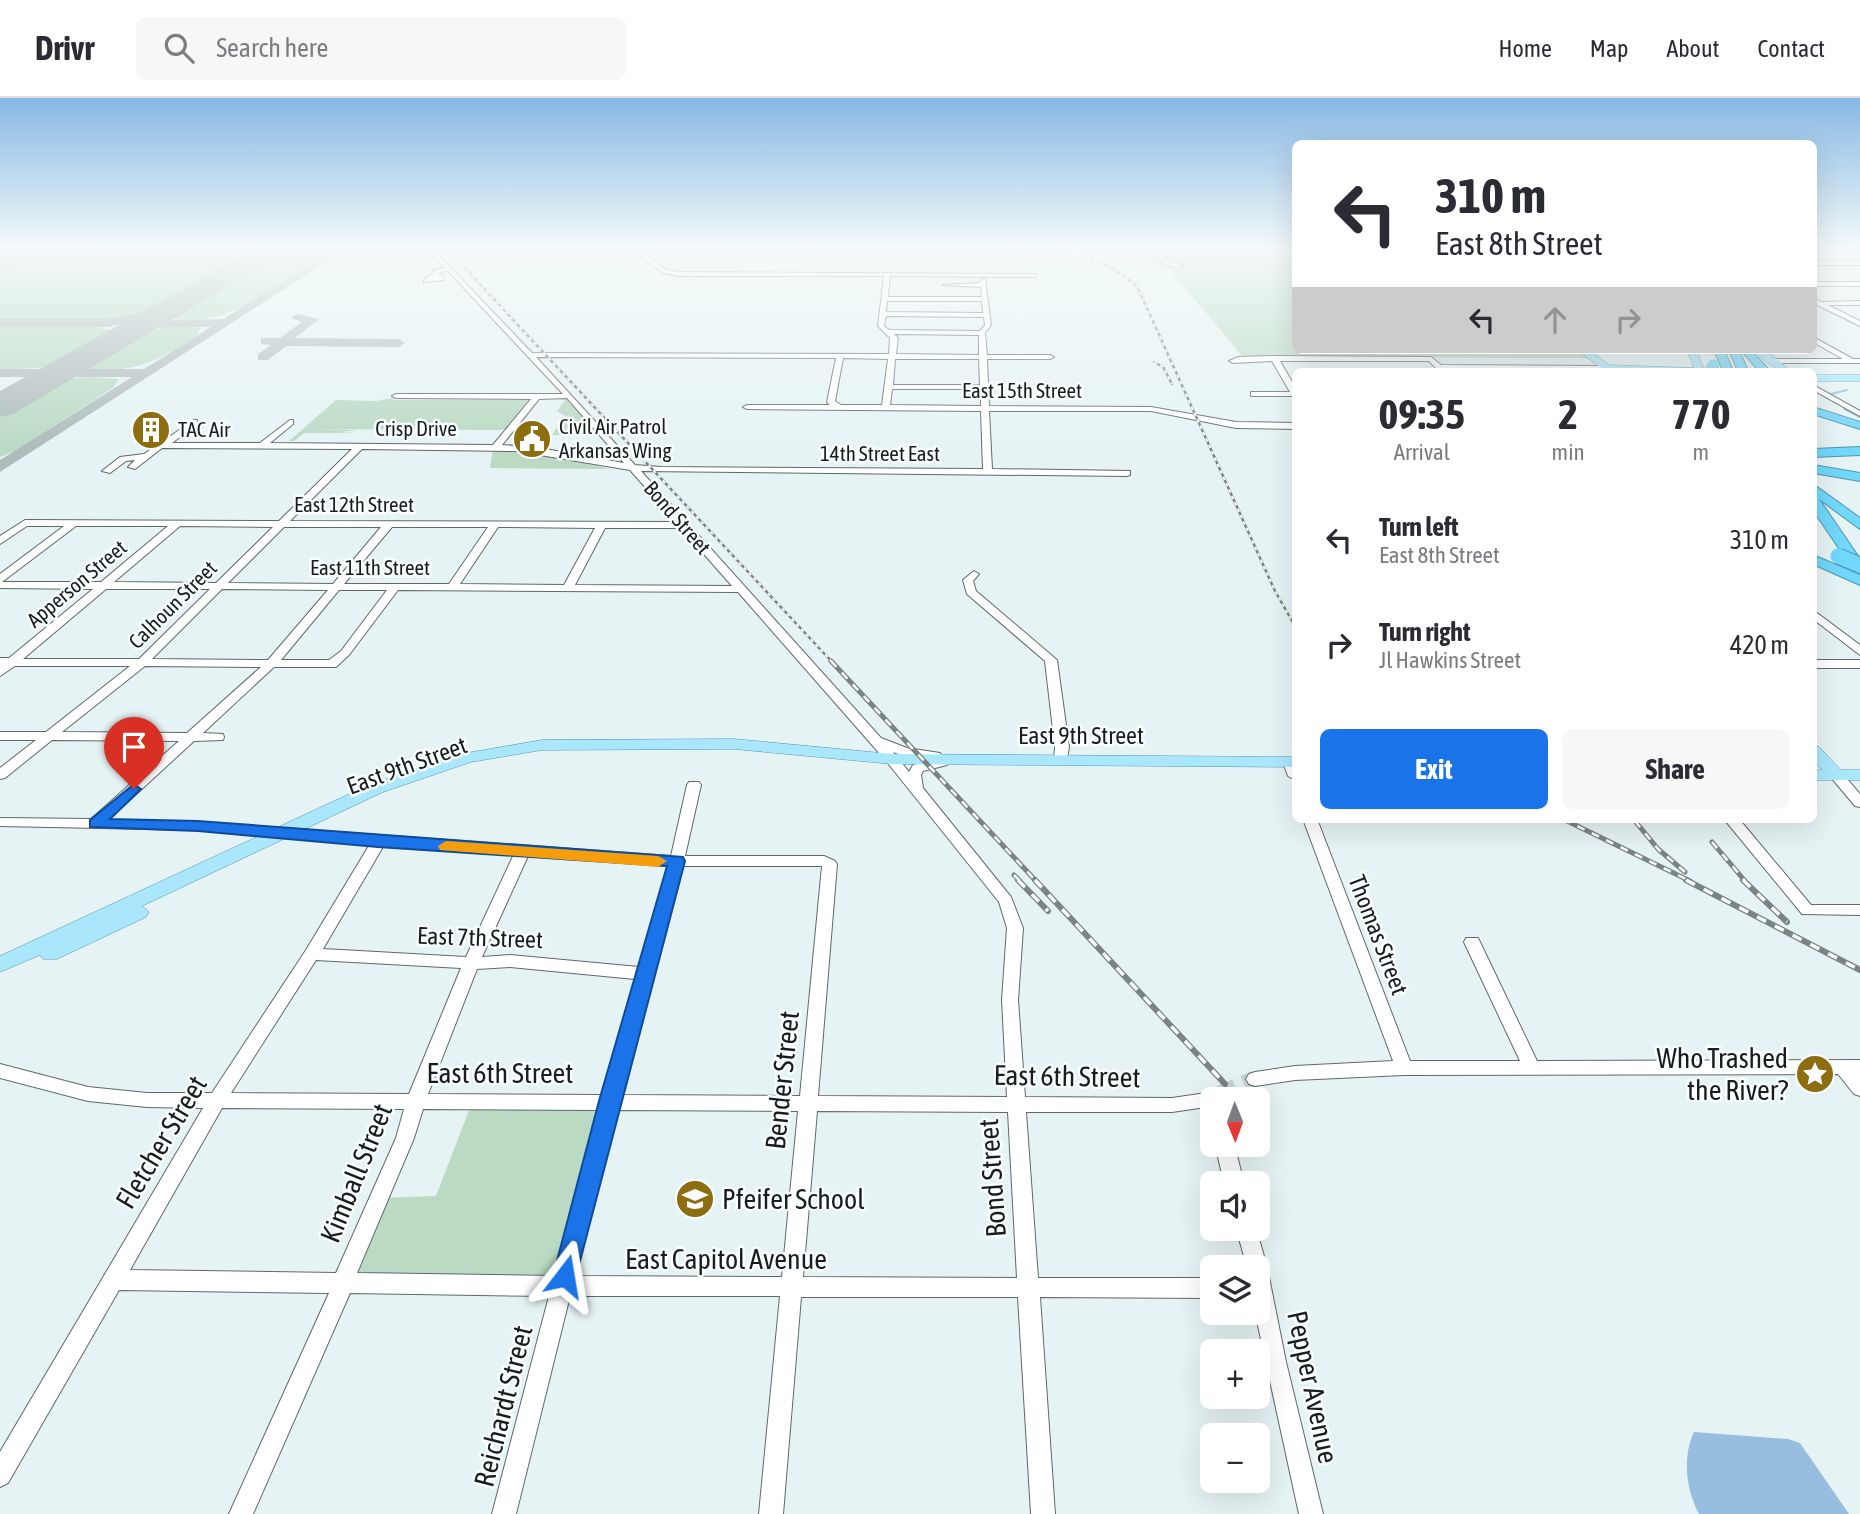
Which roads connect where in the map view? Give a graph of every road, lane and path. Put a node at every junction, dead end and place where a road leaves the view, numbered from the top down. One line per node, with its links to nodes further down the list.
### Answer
1 (493, 316): 11 (street, Bond Street)
2 (882, 316): 6 (street)
3 (986, 316): 7 (street)
4 (1844, 316): 5 (street)
5 (1860, 324)
6 (888, 332): 7 (street); 12 (street)
7 (982, 333): 14 (street)
8 (1817, 341): 19 (street)
9 (1588, 354): 23 (main road)
10 (1751, 354): 20 (highway)
11 (529, 355): 13 (street); 33 (street, Bond Street)
12 (892, 356): 13 (street); 14 (street); 26 (street)
13 (841, 357): 36 (street)
14 (984, 357): 15 (street); 27 (street)
15 (1050, 357)
16 (1274, 358): 17 (street); 18 (street); 28 (street)
17 (1352, 359): 21 (street); 22 (street)
18 (1233, 361)
19 (1858, 363): 20 (street)
20 (1766, 367)
21 (1360, 368)
22 (1440, 368)
23 (1606, 368)
24 (1817, 378): 25 (main road)
25 (1860, 378)
26 (889, 387): 27 (street); 37 (street)
27 (986, 387): 38 (street)
28 (1292, 389)
29 (1817, 389): 40 (street)
30 (1254, 394): 31 (street)
31 (1292, 394)
32 (396, 396): 34 (street)
33 (569, 396): 34 (street); 51 (street, Bond Street)
34 (537, 397): 49 (street)
35 (747, 407): 36 (street, East 15th Street)
36 (840, 408): 37 (street, East 15th Street)
37 (887, 408): 38 (street, East 15th Street)
38 (987, 408): 44 (street, East 15th Street); 58 (street)
39 (1817, 412): 45 (highway)
40 (1860, 414)
41 (194, 422): 46 (street)
42 (289, 422): 47 (street)
43 (1817, 425): 45 (highway)
44 (1292, 426)
45 (1860, 429)
46 (163, 446): 47 (street, Crisp Drive); 54 (street)
47 (262, 446): 48 (street, Crisp Drive)
48 (359, 447): 49 (street, Crisp Drive); 68 (street, Calhoun Street)
49 (496, 447): 55 (street, Crisp Drive)
50 (1860, 453): 52 (highway)
51 (622, 456): 55 (street); 56 (street, Bond Street)
52 (1817, 457)
53 (1817, 458): 60 (highway)
54 (140, 462): 54 (street)
55 (605, 464): 56 (street, Crisp Drive); 62 (street, Crisp Drive)
56 (633, 468): 57 (street, 14th Street East); 62 (street, Bond Street)
57 (673, 470): 58 (street, 14th Street East); 62 (street)
58 (988, 472): 59 (street, 14th Street East)
59 (1127, 473)
60 (1860, 477)
61 (1817, 480): 65 (highway)
62 (647, 483): 72 (street, Bond Street)
63 (1817, 491): 73 (highway)
64 (1817, 506): 77 (highway)
65 (1860, 512)
66 (74, 523): 67 (street, East 12th Street); 74 (street, East 12th Street); 79 (street)
67 (177, 524): 68 (street, East 12th Street); 82 (street, Apperson Street)
68 (282, 524): 69 (street, East 12th Street); 83 (street, Calhoun Street)
69 (389, 524): 70 (street, East 12th Street); 84 (street)
70 (495, 525): 71 (street, East 12th Street); 86 (street)
71 (601, 525): 72 (street, East 12th Street); 87 (street)
72 (683, 525): 88 (street, Bond Street)
73 (1860, 525)
74 (0, 541)
75 (1817, 548): 77 (highway, bridge)
76 (1817, 561): 80 (highway)
77 (1860, 567)
78 (974, 575): 106 (street)
79 (0, 579)
80 (1860, 581)
81 (0, 585): 82 (street, East 11th Street)
82 (104, 586): 83 (street, East 11th Street); 92 (street, Apperson Street)
83 (219, 586): 84 (street, East 11th Street); 93 (street, Calhoun Street)
84 (336, 587): 85 (street, East 11th Street); 94 (street)
85 (395, 587): 86 (street, East 11th Street); 94 (street)
86 (452, 588): 87 (street, East 11th Street)
87 (568, 588): 88 (street, East 11th Street)
88 (739, 589): 98 (street, Bond Street)
89 (1817, 615): 90 (street)
90 (1860, 651)
91 (0, 662): 92 (street)
92 (14, 662): 93 (street); 97 (street, Apperson Street)
93 (142, 663): 94 (street); 100 (street, Calhoun Street)
94 (271, 664): 101 (street)
95 (1817, 664): 96 (street)
96 (1860, 664)
97 (0, 672)
98 (864, 729): 104 (street, Bond Street); 105 (street)
99 (0, 736): 100 (street)
100 (49, 736): 101 (street); 108 (street, Calhoun Street)
101 (190, 737): 102 (street); 116 (street)
102 (218, 737)
103 (1817, 754): 110 (main road)
104 (892, 759): 105 (main road, East 9th Street); 113 (street, Bond Street); 119 (main road, East 9th Street)
105 (972, 760): 106 (main road, East 9th Street); 113 (street)
106 (1061, 760): 107 (main road, East 9th Street)
107 (1292, 766)
108 (0, 775)
109 (1817, 775): 110 (main road)
110 (1836, 775): 111 (main road); 114 (street)
111 (1860, 775)
112 (694, 785): 122 (street, Reichardt Street)
113 (916, 788): 140 (street, Bond Street)
114 (1860, 803)
115 (0, 822): 116 (street)
116 (96, 823): 119 (street)
117 (1312, 823): 131 (street, Thomas Street)
118 (1734, 823): 123 (street)
119 (291, 834): 120 (street); 127 (main road, East 9th Street); 129 (main road, East 9th Street)
120 (378, 842): 121 (street); 125 (street, Fletcher Street)
121 (522, 852): 122 (street); 126 (street, Kimball Street)
122 (677, 861): 128 (street, Reichardt Street); 141 (street, Bender Street)
123 (1860, 910)
124 (1472, 942): 132 (street)
125 (312, 954): 126 (street, East 7th Street); 136 (street, Fletcher Street)
126 (471, 963): 128 (street, East 7th Street); 137 (street, Kimball Street)
127 (0, 965)
128 (647, 974): 139 (street, Reichardt Street)
129 (0, 977)
130 (1852, 1067): 132 (street); 135 (street)
131 (1404, 1068): 132 (street); 134 (street)
132 (1532, 1068)
133 (0, 1071): 136 (street, East 6th Street)
134 (1255, 1079)
135 (1860, 1089)
136 (218, 1100): 137 (street, East 6th Street); 142 (street, Fletcher Street)
137 (416, 1100): 139 (street, East 6th Street); 143 (street, Kimball Street)
138 (1200, 1100): 140 (street, East 6th Street)
139 (610, 1101): 141 (street, East 6th Street); 144 (street, Reichardt Street)
140 (1017, 1102): 141 (street, East 6th Street); 146 (street, Bond Street)
141 (808, 1103): 145 (street, Bender Street)
142 (113, 1280): 143 (street, East Capitol Avenue); 149 (street, Fletcher Street)
143 (343, 1284): 144 (street, East Capitol Avenue); 150 (street, Kimball Street)
144 (563, 1286): 145 (street, East Capitol Avenue); 151 (street, Reichardt Street)
145 (789, 1287): 146 (street, East Capitol Avenue); 152 (street, Bender Street)
146 (1029, 1287): 147 (street, East Capitol Avenue); 153 (street, Bond Street)
147 (1200, 1288)
148 (1268, 1325): 154 (street, Pepper Avenue)
149 (0, 1475)
150 (241, 1514)
151 (504, 1514)
152 (771, 1514)
153 (1043, 1514)
154 (1311, 1514)

